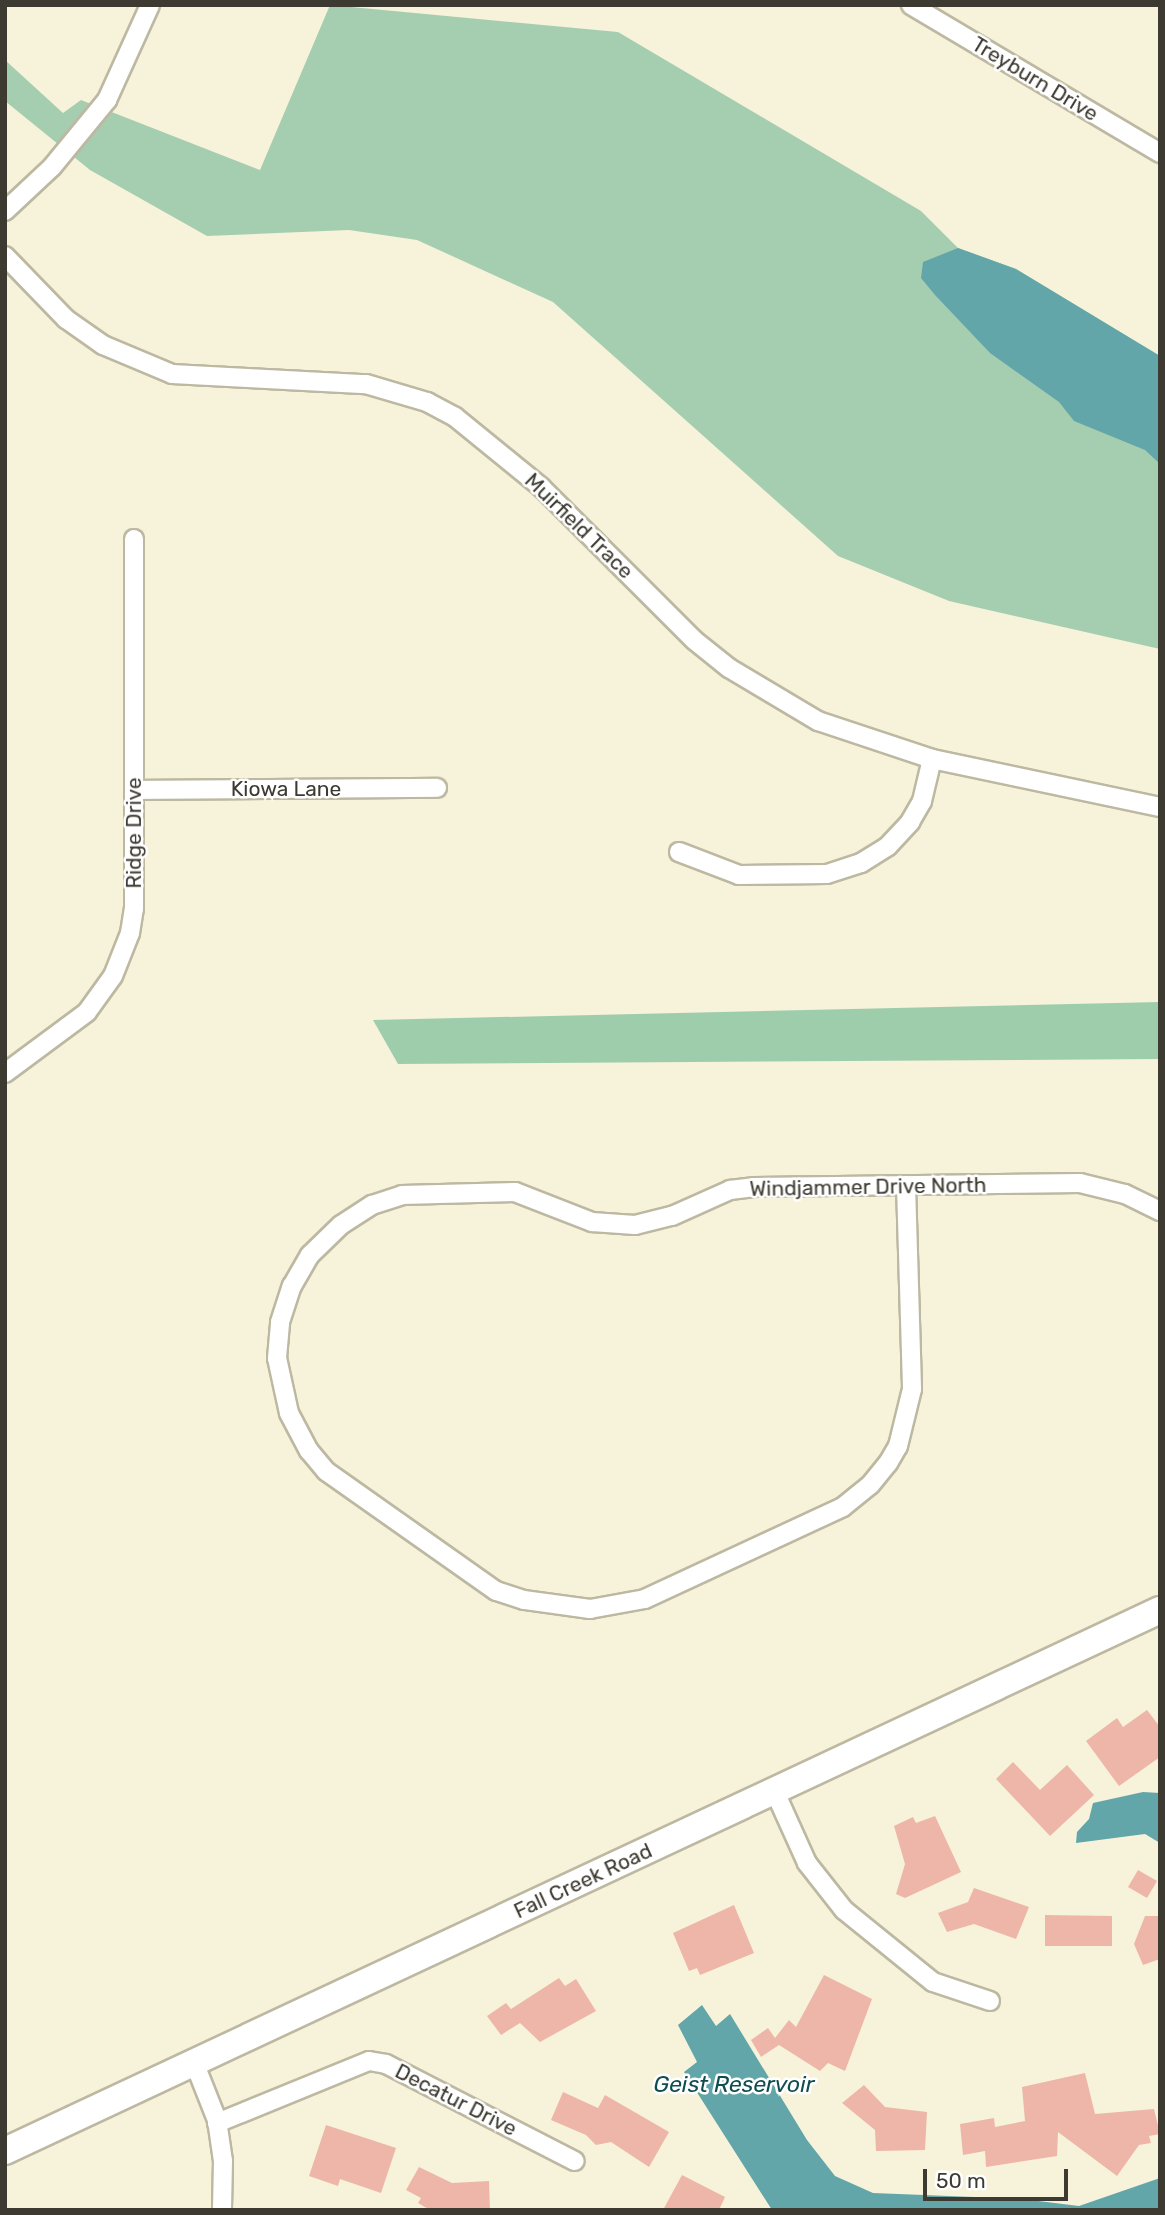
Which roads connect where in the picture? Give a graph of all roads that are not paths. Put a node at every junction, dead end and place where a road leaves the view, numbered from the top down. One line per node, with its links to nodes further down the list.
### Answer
1 (150, 5): 4 (street)
2 (911, 5): 3 (street, Treyburn Drive)
3 (1160, 153)
4 (5, 211)
5 (5, 256): 7 (street, Muirfield Trace)
6 (134, 539): 9 (street, Ridge Drive)
7 (932, 759): 10 (street, Muirfield Trace); 11 (street)
8 (437, 788): 9 (street, Kiowa Lane)
9 (135, 790): 12 (street, Ridge Drive)
10 (1160, 807)
11 (679, 852)
12 (5, 1073)
13 (906, 1185): 13 (street, Windjammer Drive North); 14 (street, Windjammer Drive North)
14 (1160, 1211)
15 (1160, 1609): 16 (main road, Fall Creek Road)
16 (775, 1792): 17 (street); 18 (main road, Fall Creek Road)
17 (989, 2001)
18 (194, 2062): 19 (street); 20 (main road, Fall Creek Road)
19 (217, 2123): 21 (street, Decatur Drive); 22 (street)
20 (5, 2151)
21 (575, 2161)
22 (222, 2210)

